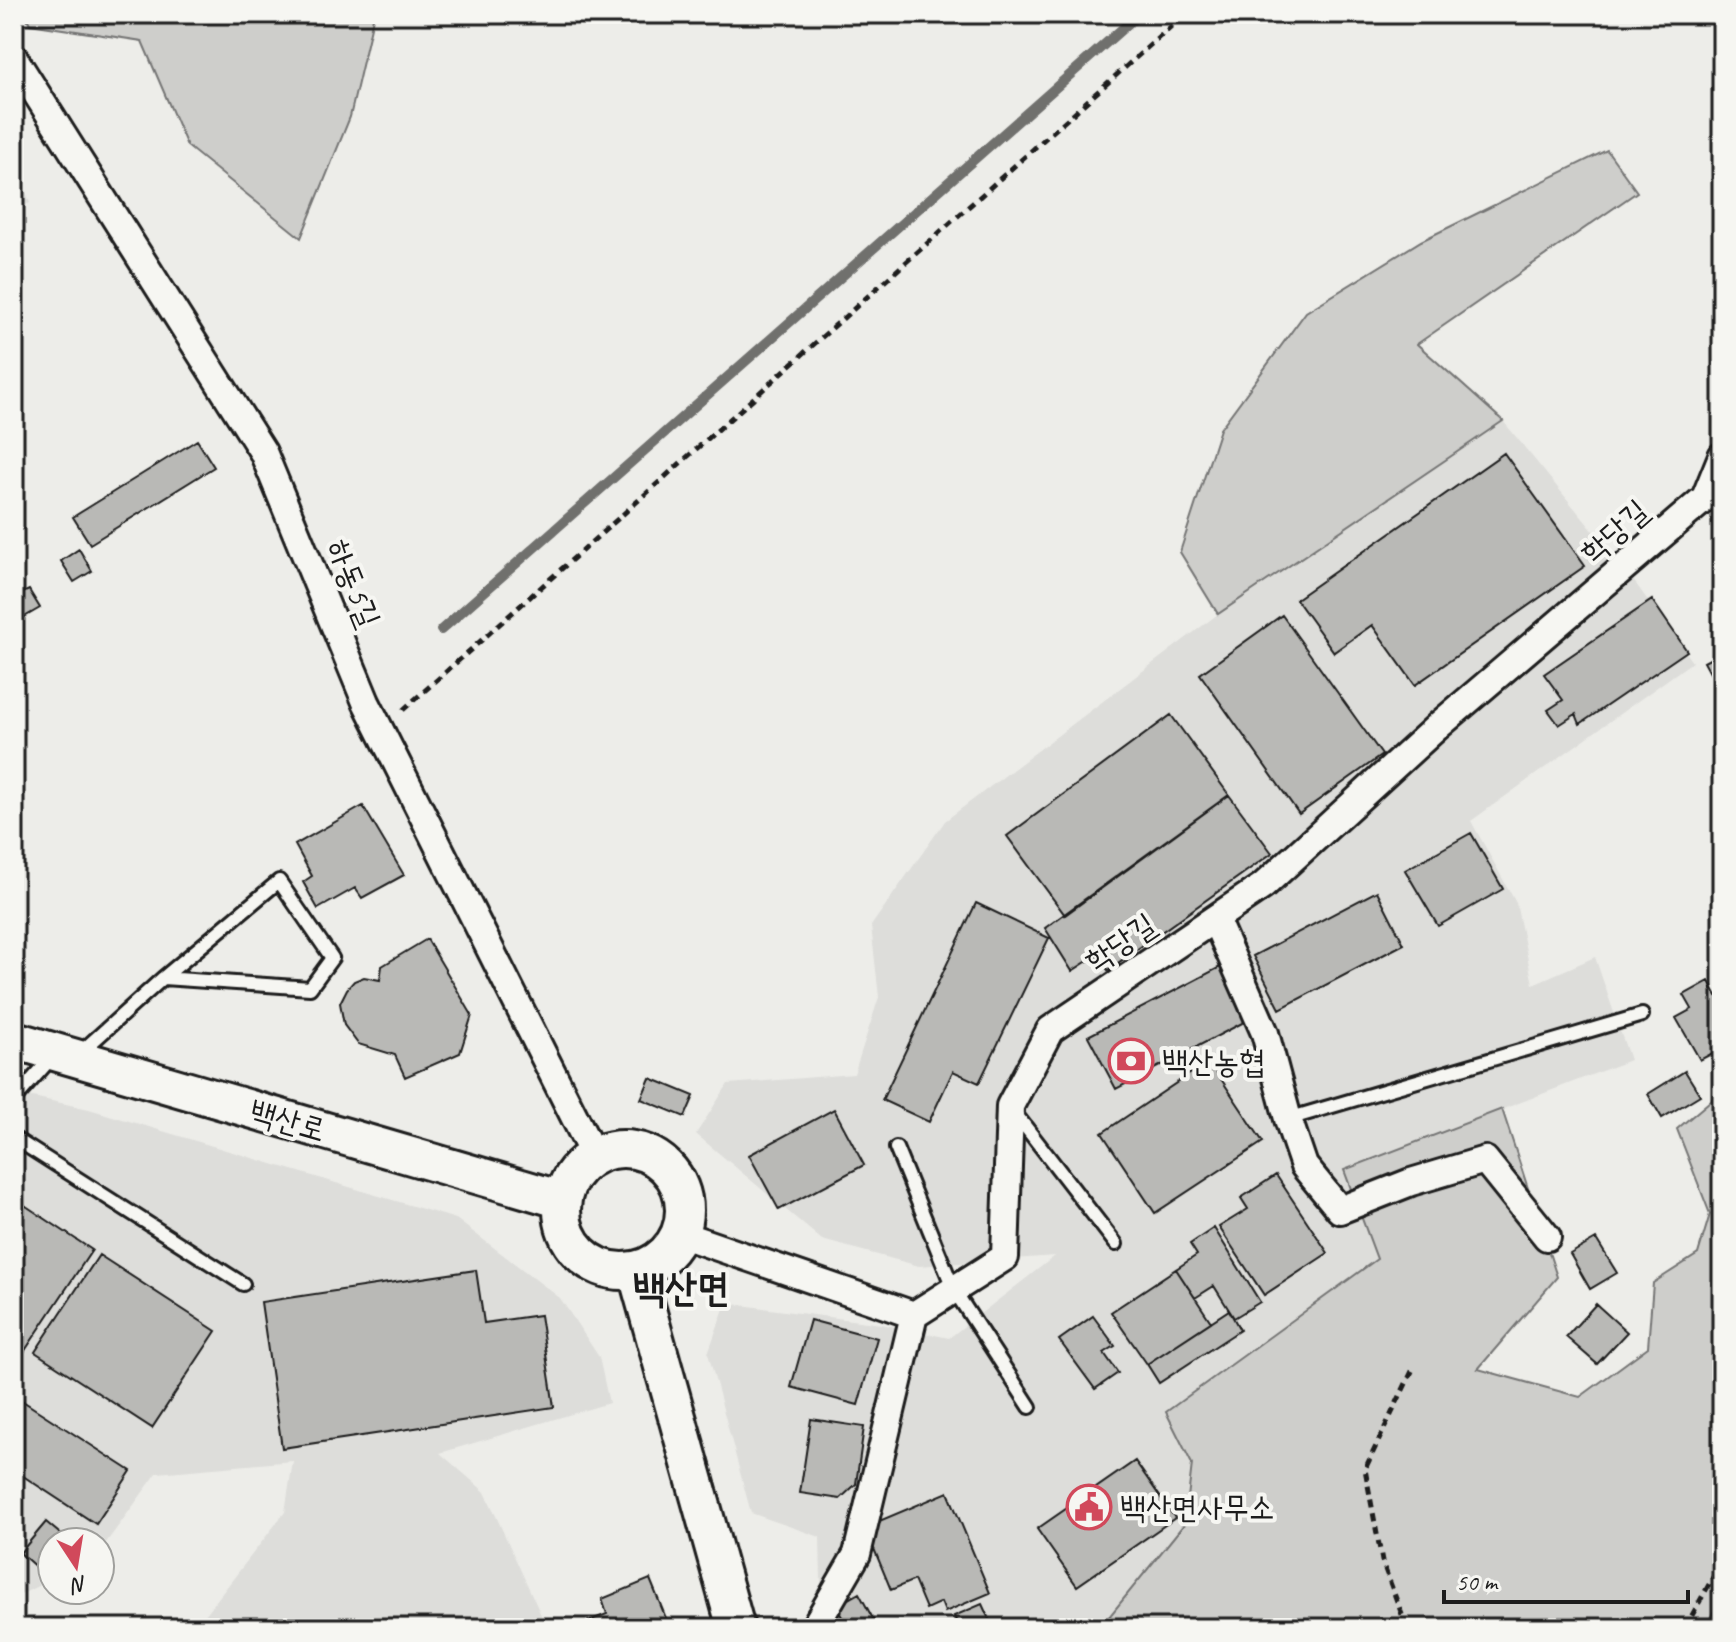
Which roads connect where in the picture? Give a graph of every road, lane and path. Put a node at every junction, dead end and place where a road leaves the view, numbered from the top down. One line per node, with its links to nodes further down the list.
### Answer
1 (1185, 14): 4 (path)
2 (14, 58): 4 (street, 하동5길)
3 (1720, 471): 5 (street, 학당길)
4 (381, 729): 15 (street, 하동5길)
5 (1215, 919): 11 (street, 학당길); 12 (street)
6 (163, 978): 6 (lane); 9 (lane)
7 (1642, 1015): 12 (lane)
8 (14, 1040): 9 (main road, 백산로)
9 (66, 1055): 10 (lane); 16 (main road, 백산로)
10 (14, 1100)
11 (1010, 1106): 19 (lane); 22 (street, 학당길)
12 (1288, 1119): 18 (street)
13 (14, 1138): 21 (lane)
14 (896, 1148): 22 (lane)
15 (594, 1156): 16 (main road); 17 (main road)
16 (562, 1200): 20 (main road)
17 (680, 1234): 20 (main road); 23 (street)
18 (1547, 1237)
19 (1116, 1244)
20 (636, 1270): 27 (main road)
21 (243, 1284)
22 (954, 1290): 23 (street, 학당길); 25 (lane)
23 (914, 1315): 28 (street)
24 (1413, 1369): 29 (path)
25 (1030, 1407)
26 (1722, 1561): 30 (path)
27 (736, 1628)
28 (814, 1628)
29 (1407, 1628)
30 (1685, 1628)

